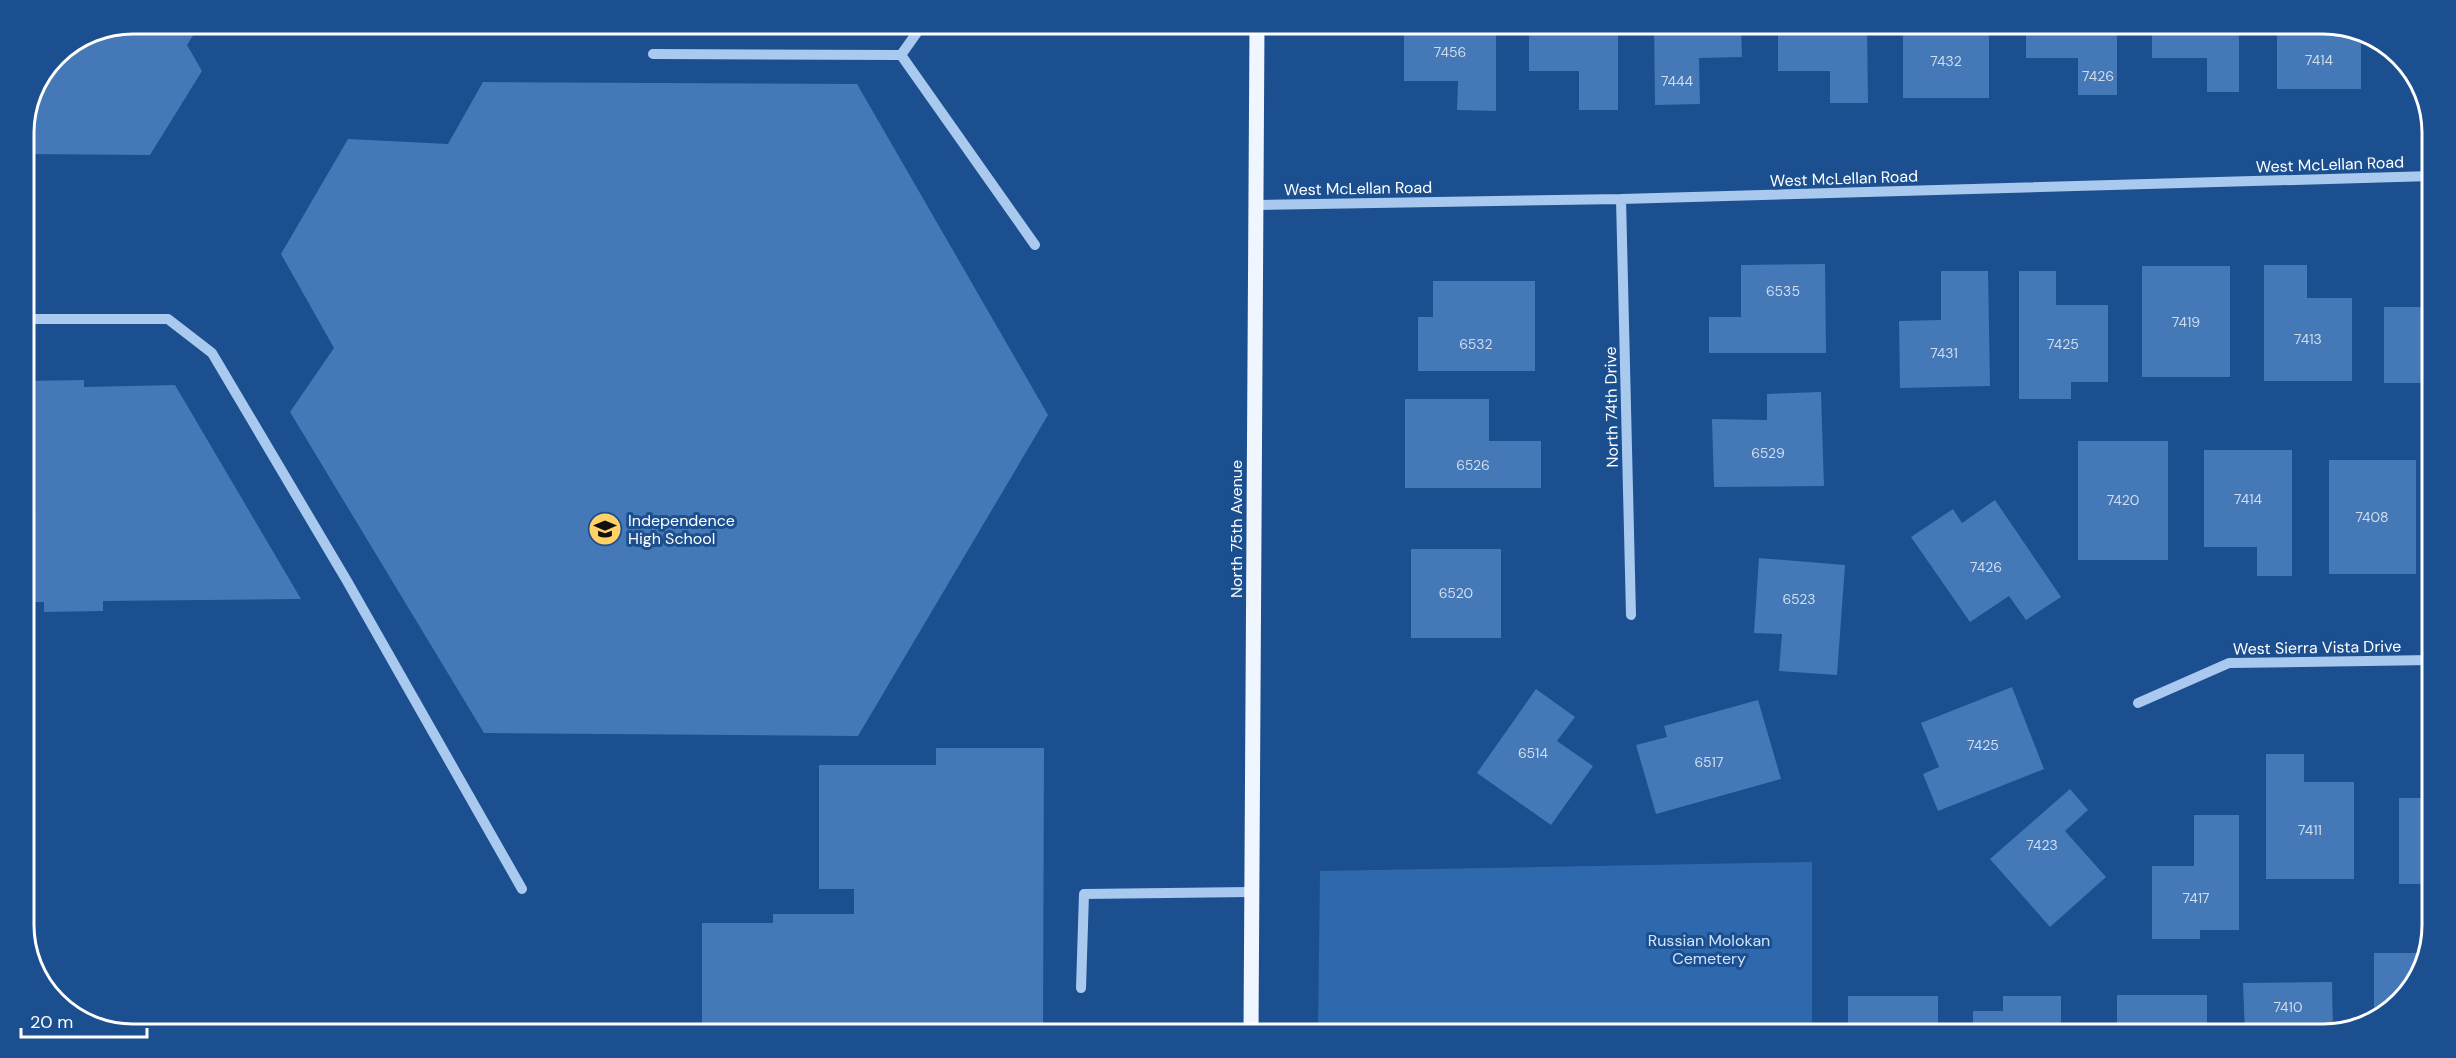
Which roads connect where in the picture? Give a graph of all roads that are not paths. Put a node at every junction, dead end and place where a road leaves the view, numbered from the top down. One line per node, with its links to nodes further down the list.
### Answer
1 (916, 34): 4 (street)
2 (1257, 34): 7 (main road, North 75th Avenue)
3 (652, 54): 4 (street)
4 (901, 55): 8 (street)
5 (2421, 176): 6 (street, West McLellan Road)
6 (1621, 200): 7 (street, West McLellan Road); 10 (street, North 74th Drive)
7 (1257, 205): 14 (main road, North 75th Avenue)
8 (1035, 245)
9 (35, 319): 13 (street)
10 (1631, 615)
11 (2422, 660): 12 (street, West Sierra Vista Drive)
12 (2138, 703)
13 (522, 889)
14 (1251, 892): 15 (street); 16 (main road, North 75th Avenue)
15 (1081, 988)
16 (1251, 1024)

